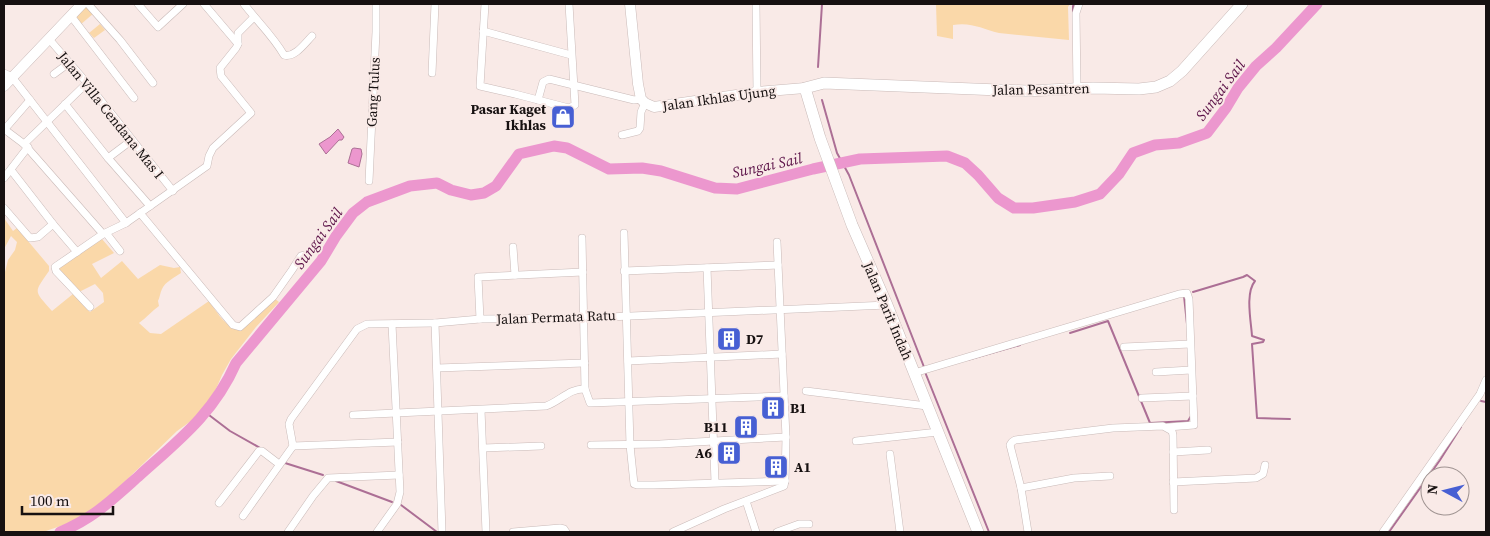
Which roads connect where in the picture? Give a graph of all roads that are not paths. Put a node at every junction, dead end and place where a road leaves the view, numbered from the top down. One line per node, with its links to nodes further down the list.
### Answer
1 (82, 4): 15 (street)
2 (88, 4): 27 (street)
3 (138, 4): 4 (street)
4 (183, 4)
5 (204, 4): 20 (street)
6 (244, 4): 16 (street)
7 (376, 4): 46 (street, Gang Tulus)
8 (435, 4): 23 (street)
9 (485, 4): 17 (street)
10 (569, 4): 21 (street)
11 (630, 4): 36 (street, Jalan Ikhlas Ujung)
12 (756, 4): 32 (street)
13 (1079, 4): 31 (street)
14 (1242, 4): 31 (main road, Jalan Pesantren)
15 (70, 16): 19 (street); 33 (street)
16 (254, 17): 18 (street); 20 (street)
17 (483, 31): 21 (street); 35 (street)
18 (312, 36)
19 (49, 39): 22 (street, Jalan Villa Cendana Mas I); 25 (street)
20 (238, 44): 47 (street)
21 (572, 55): 29 (street)
22 (69, 63): 24 (street); 26 (street, Jalan Villa Cendana Mas I)
23 (432, 73)
24 (54, 74)
25 (8, 75): 28 (street); 34 (street)
26 (87, 83): 37 (street); 41 (street, Jalan Villa Cendana Mas I)
27 (152, 83)
28 (4, 86)
29 (573, 86): 35 (street); 35 (street); 36 (street)
30 (805, 88): 31 (main road, Jalan Pesantren); 32 (street, Jalan Ikhlas Ujung); 66 (main road, Jalan Parit Indah)
31 (1077, 89)
32 (757, 92): 36 (street, Jalan Ikhlas Ujung)
33 (134, 98)
34 (30, 100): 38 (street); 39 (street)
35 (538, 100)
36 (643, 101): 40 (street)
37 (65, 104): 38 (street); 43 (street)
38 (48, 121): 42 (street); 51 (street)
39 (4, 129): 42 (street)
40 (622, 135)
41 (132, 140): 43 (street); 47 (street, Jalan Villa Cendana Mas I)
42 (26, 145): 44 (street); 54 (street)
43 (108, 158): 48 (street)
44 (11, 170): 45 (street); 52 (street)
45 (4, 178)
46 (369, 181)
47 (173, 191): 48 (street)
48 (150, 206): 50 (street)
49 (4, 208): 52 (street)
50 (140, 212): 51 (street); 60 (street)
51 (126, 223): 54 (street)
52 (54, 224): 59 (street)
53 (624, 233): 63 (street)
54 (105, 234): 58 (street); 59 (street)
55 (582, 238): 64 (street)
56 (777, 242): 61 (street)
57 (514, 247): 65 (street)
58 (120, 251)
59 (78, 252): 67 (street)
60 (305, 255)
61 (778, 265): 62 (street); 68 (street)
62 (707, 268): 63 (street); 69 (street)
63 (624, 270): 70 (street)
64 (583, 272): 65 (street); 71 (street)
65 (515, 275): 72 (street)
66 (887, 305): 68 (street, Jalan Permata Ratu); 83 (main road, Jalan Parit Indah)
67 (90, 307)
68 (780, 310): 69 (street, Jalan Permata Ratu); 77 (street)
69 (708, 313): 70 (street, Jalan Permata Ratu); 78 (street)
70 (626, 315): 71 (street, Jalan Permata Ratu); 79 (street)
71 (585, 318): 72 (street, Jalan Permata Ratu); 80 (street)
72 (480, 320): 73 (street, Jalan Permata Ratu)
73 (435, 323): 74 (street, Jalan Permata Ratu); 81 (street)
74 (392, 324): 96 (street); 106 (street, Jalan Permata Ratu)
75 (1190, 344): 76 (street); 82 (street); 83 (street)
76 (1124, 347)
77 (782, 354): 78 (street); 88 (street)
78 (709, 357): 79 (street); 91 (street)
79 (628, 361): 92 (street)
80 (585, 363): 81 (street); 86 (street)
81 (436, 368): 95 (street)
82 (1192, 370): 84 (street); 89 (street)
83 (917, 372): 93 (main road, Jalan Parit Indah)
84 (1156, 372)
85 (1486, 380): 137 (street)
86 (585, 389): 92 (street); 94 (street)
87 (806, 391): 93 (street)
88 (784, 396): 91 (street); 100 (street)
89 (1192, 396): 90 (street); 98 (street)
90 (1142, 398)
91 (711, 399): 92 (street); 101 (street)
92 (630, 402): 105 (street)
93 (927, 406): 99 (main road, Jalan Parit Indah)
94 (481, 410): 95 (street); 108 (street)
95 (438, 411): 96 (street); 127 (street)
96 (397, 412): 97 (street); 103 (street)
97 (354, 415)
98 (1168, 427): 110 (street); 119 (street)
99 (938, 432): 102 (street); 135 (main road, Jalan Parit Indah)
100 (786, 437): 101 (street); 116 (street)
101 (713, 441): 105 (street); 117 (street)
102 (856, 441)
103 (398, 442): 106 (street); 114 (street)
104 (591, 444): 105 (street)
105 (630, 444): 117 (street)
106 (293, 446): 112 (street)
107 (541, 446): 108 (street)
108 (482, 448): 128 (street)
109 (1208, 450): 110 (street)
110 (1173, 452): 118 (street)
111 (890, 454): 134 (street)
112 (279, 464): 121 (street); 123 (street)
113 (1265, 465): 118 (street)
114 (399, 476): 125 (street); 126 (street)
115 (1110, 476): 119 (street)
116 (785, 481): 117 (street); 120 (street)
117 (715, 482)
118 (1173, 482): 122 (street)
119 (1021, 488): 136 (street)
120 (746, 501): 131 (street); 132 (street)
121 (219, 503)
122 (1174, 510)
123 (243, 516)
124 (809, 524): 133 (street)
125 (288, 532)
126 (377, 532)
127 (442, 532)
128 (486, 532)
129 (513, 532): 130 (street)
130 (566, 532)
131 (673, 532)
132 (756, 532)
133 (777, 532)
134 (900, 532)
135 (978, 532)
136 (1028, 532)
137 (1383, 532)

